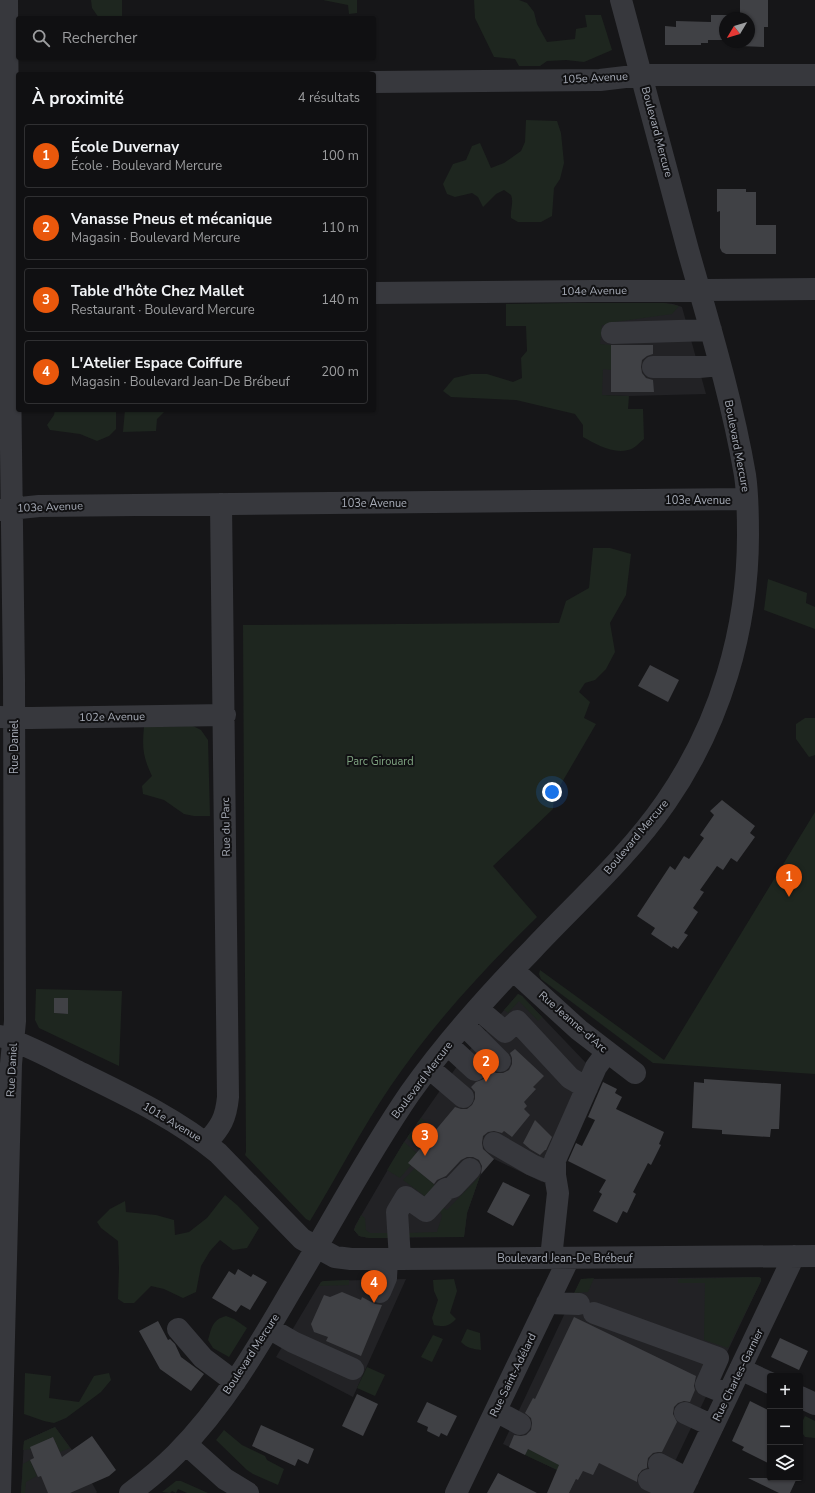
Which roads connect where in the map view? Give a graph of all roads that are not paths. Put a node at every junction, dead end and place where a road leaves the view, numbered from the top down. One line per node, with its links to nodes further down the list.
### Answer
1 (7, 0): 6 (street, Rue Daniel)
2 (621, 0): 4 (street, Boulevard Mercure)
3 (815, 75): 4 (street, 105e Avenue)
4 (642, 76): 5 (street, 105e Avenue); 8 (street, Boulevard Mercure)
5 (376, 82)
6 (9, 85): 10 (street, Rue Daniel)
7 (815, 289): 8 (street, 104e Avenue)
8 (700, 290): 9 (street, 104e Avenue); 11 (street, Boulevard Mercure)
9 (376, 293)
10 (13, 297): 17 (street, Rue Daniel)
11 (711, 330): 12 (street); 14 (street, Boulevard Mercure)
12 (672, 332): 13 (street); 14 (street)
13 (612, 333)
14 (720, 365): 15 (street, Boulevard Mercure)
15 (748, 499): 16 (street, 103e Avenue); 20 (street, Boulevard Mercure)
16 (221, 504): 17 (street, 103e Avenue); 18 (street, Rue du Parc)
17 (6, 509): 19 (street, Rue Daniel)
18 (225, 715): 19 (street, 102e Avenue); 33 (street, Rue du Parc)
19 (7, 717): 23 (street, Rue Daniel)
20 (513, 970): 21 (street, Boulevard Mercure); 25 (street, Rue Jeanne-d'Arc)
21 (478, 1009): 22 (street, Boulevard Mercure); 30 (street)
22 (464, 1026): 24 (street, Boulevard Mercure); 26 (street)
23 (7, 1038): 33 (street, 101e Avenue); 58 (street, Rue Daniel)
24 (448, 1045): 27 (street, Boulevard Mercure); 28 (street)
25 (607, 1052): 29 (street, Rue Jeanne-d'Arc); 30 (street, Rue Saint-Adélard)
26 (500, 1061)
27 (429, 1068): 31 (street); 36 (street, Boulevard Mercure)
28 (475, 1070)
29 (635, 1073)
30 (587, 1088): 35 (street, Rue Saint-Adélard)
31 (463, 1097)
32 (494, 1143): 35 (street)
33 (206, 1144): 36 (street, 101e Avenue)
34 (470, 1169): 39 (street)
35 (555, 1175): 38 (street, Rue Saint-Adélard)
36 (317, 1248): 39 (street, Boulevard Jean-De Brébeuf); 42 (street, Boulevard Mercure)
37 (805, 1256): 38 (street, Boulevard Jean-De Brébeuf); 45 (street, Rue Charles-Garnier)
38 (560, 1258): 39 (street, Boulevard Jean-De Brébeuf); 41 (street, Rue Saint-Adélard)
39 (393, 1259): 40 (street)
40 (380, 1292)
41 (548, 1303): 48 (street); 51 (street, Rue Saint-Adélard)
42 (269, 1328): 44 (street); 47 (street, Boulevard Mercure)
43 (178, 1329): 47 (street)
44 (353, 1369)
45 (740, 1369): 46 (street); 48 (street, Rue Charles-Garnier)
46 (767, 1381)
47 (235, 1382): 55 (street, Boulevard Mercure)
48 (728, 1394): 54 (street, Rue Charles-Garnier)
49 (803, 1398): 50 (street)
50 (815, 1404)
51 (496, 1411): 53 (street); 61 (street, Rue Saint-Adélard)
52 (686, 1413): 54 (street)
53 (520, 1424)
54 (713, 1426): 57 (street, Rue Charles-Garnier)
55 (186, 1444): 59 (street, Boulevard Mercure); 60 (street)
56 (654, 1472): 57 (street)
57 (682, 1488)
58 (0, 1493)
59 (130, 1493)
60 (248, 1493)
61 (456, 1493)

